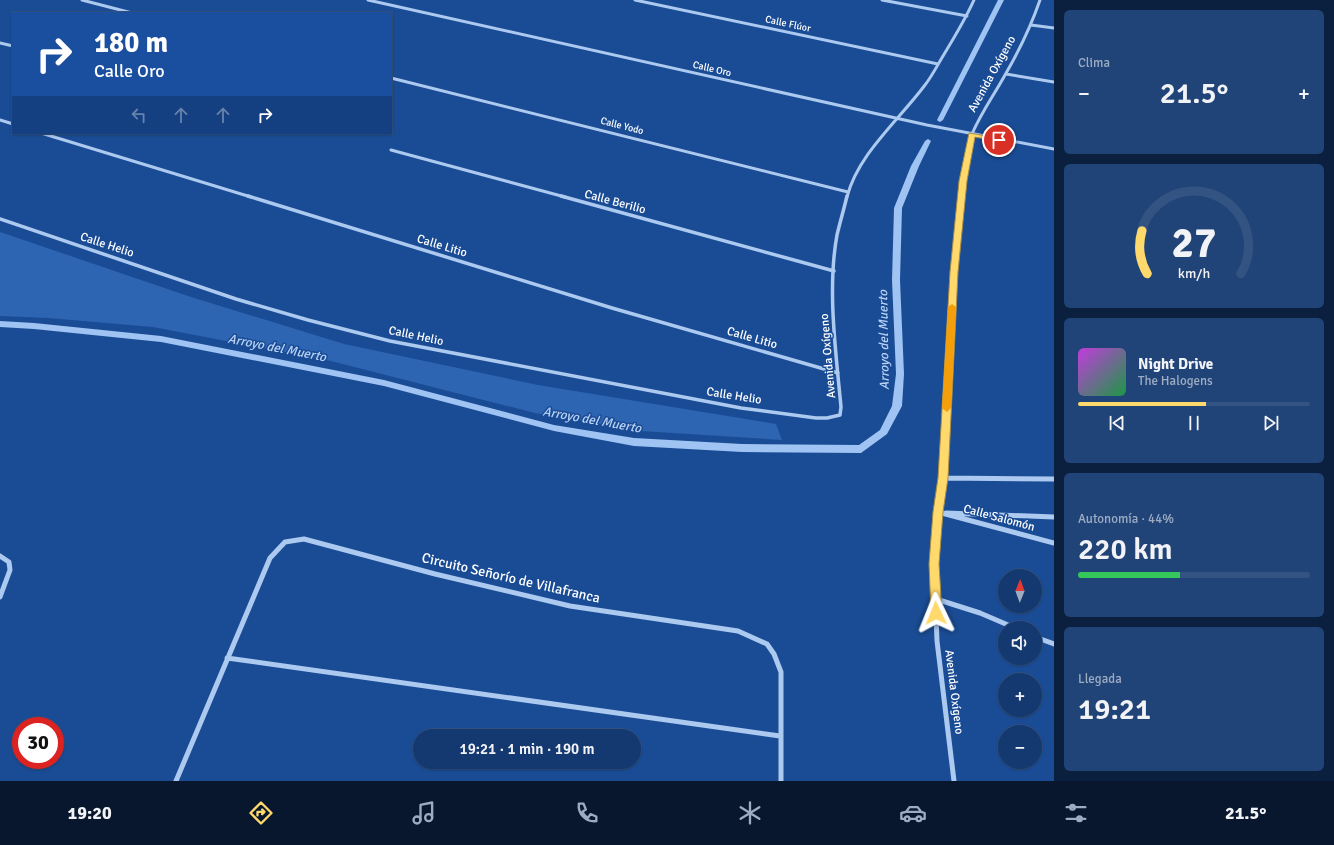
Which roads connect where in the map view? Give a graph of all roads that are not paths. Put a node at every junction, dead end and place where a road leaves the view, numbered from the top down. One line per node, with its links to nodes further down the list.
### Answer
1 (82, 0): 7 (street)
2 (368, 0): 17 (street, Calle Oro)
3 (635, 0): 13 (street, Calle Flúor)
4 (882, 0): 8 (street)
5 (974, 0): 8 (street, Avenida Oxígeno)
6 (1040, 0): 9 (street, Avenida Oxígeno)
7 (128, 12)
8 (967, 16): 13 (street, Avenida Oxígeno)
9 (1030, 25): 10 (street); 14 (street, Avenida Oxígeno)
10 (1054, 28)
11 (0, 43): 12 (street)
12 (12, 46)
13 (938, 64): 17 (street, Avenida Oxígeno)
14 (1006, 74): 16 (street); 21 (street, Avenida Oxígeno)
15 (392, 78): 24 (street, Calle Yodo)
16 (1054, 82)
17 (896, 118): 21 (street, Calle Oro); 24 (street, Avenida Oxígeno)
18 (0, 120): 19 (street)
19 (12, 124)
20 (44, 134): 27 (street, Calle Litio)
21 (972, 135): 22 (street, Calle Oro); 29 (street, Avenida Oxígeno)
22 (1054, 149)
23 (391, 150): 26 (street, Calle Berilio)
24 (848, 192): 26 (street, Avenida Oxígeno)
25 (0, 219): 28 (street, Calle Helio)
26 (834, 271): 27 (street, Avenida Oxígeno)
27 (838, 373): 28 (street, Avenida Oxígeno)
28 (840, 415)
29 (943, 478): 30 (street); 31 (street, Avenida Oxígeno)
30 (1054, 479)
31 (938, 512): 32 (street); 33 (street, Calle Salomón); 36 (street, Avenida Oxígeno)
32 (1054, 517)
33 (1054, 543)
34 (0, 556): 35 (street)
35 (0, 597)
36 (936, 599): 37 (street); 44 (street, Avenida Oxígeno)
37 (999, 621)
38 (1042, 640): 39 (street)
39 (1054, 644)
40 (228, 658): 41 (street); 41 (street, Circuito Señorío de Villafranca); 42 (street, Circuito Señorío de Villafranca)
41 (780, 736): 43 (street, Circuito Señorío de Villafranca)
42 (176, 781)
43 (781, 781)
44 (954, 781)

